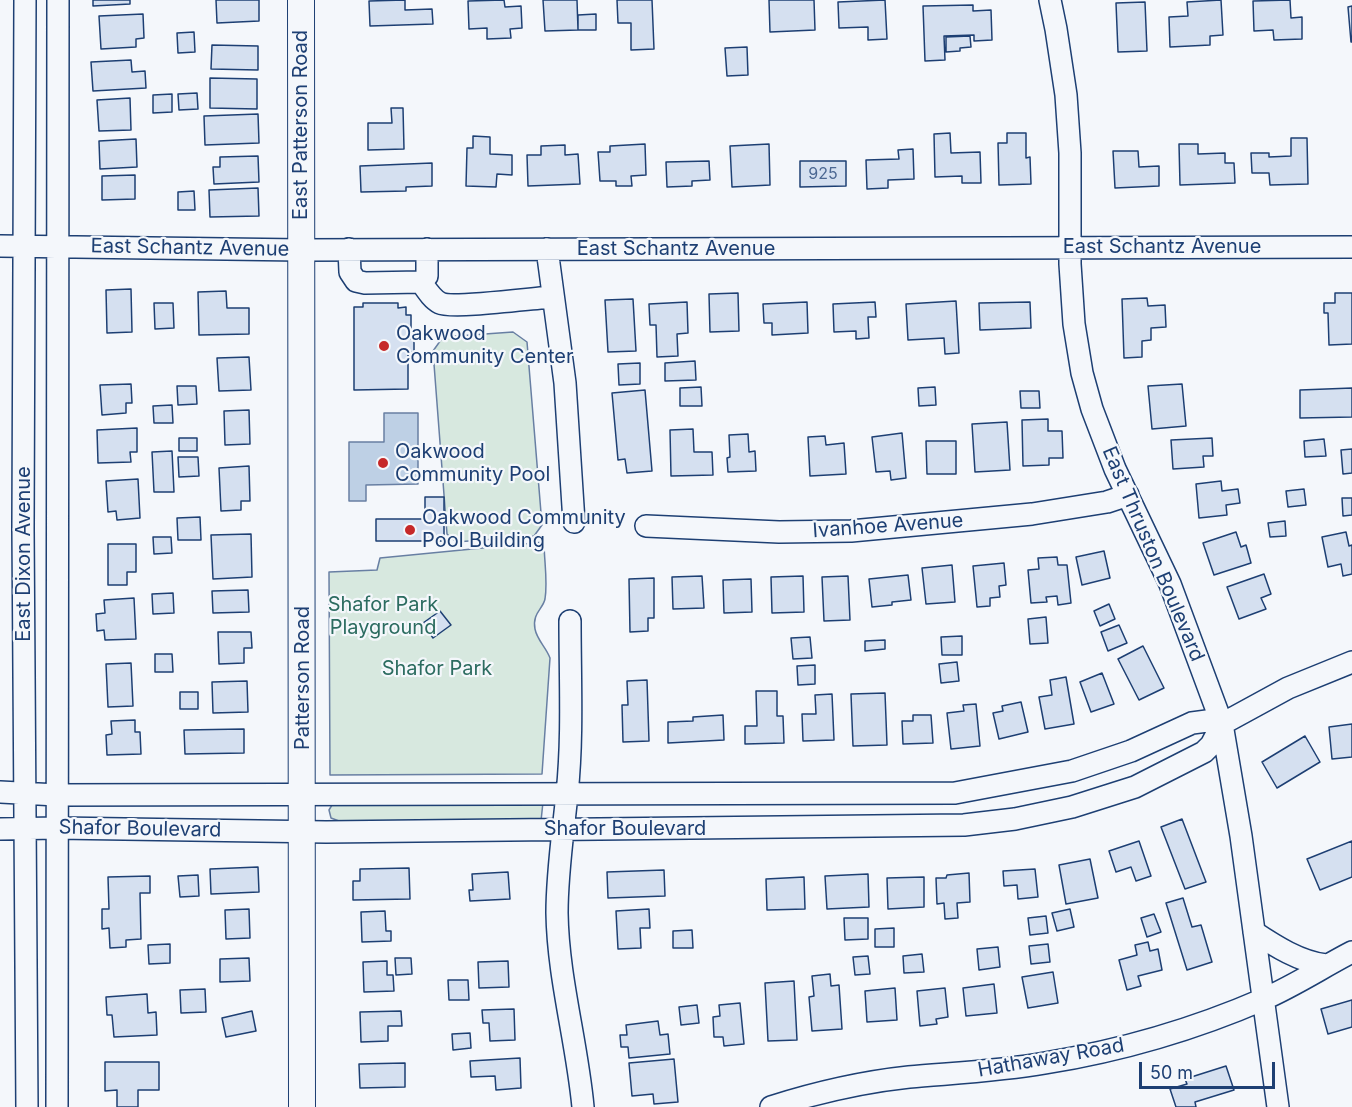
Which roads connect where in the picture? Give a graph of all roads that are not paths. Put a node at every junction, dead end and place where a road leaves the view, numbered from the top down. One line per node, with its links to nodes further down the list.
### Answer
1 (25, 0): 6 (street, East Dixon Avenue)
2 (58, 0): 7 (street, East Dixon Avenue)
3 (301, 0): 10 (main road, East Patterson Road)
4 (1050, 0): 8 (street, East Thruston Boulevard)
5 (0, 246): 6 (street, East Schantz Avenue)
6 (24, 246): 7 (street, East Schantz Avenue); 19 (street, East Dixon Avenue)
7 (57, 246): 10 (street, East Schantz Avenue); 20 (street, East Dixon Avenue)
8 (1071, 247): 9 (street, East Schantz Avenue); 13 (street, East Schantz Avenue); 16 (street, East Thruston Boulevard)
9 (1352, 247)
10 (301, 249): 11 (street, East Schantz Avenue); 27 (main road, Patterson Road)
11 (349, 249): 12 (street, East Schantz Avenue); 14 (street)
12 (427, 249): 13 (street, East Schantz Avenue); 14 (street)
13 (547, 249): 15 (street)
14 (421, 282): 15 (street)
15 (553, 297): 17 (street)
16 (1128, 495): 18 (street, Ivanhoe Avenue); 23 (street, East Thruston Boulevard)
17 (574, 522)
18 (646, 526)
19 (23, 528): 20 (street); 25 (street, East Dixon Avenue)
20 (57, 528): 29 (street, East Dixon Avenue)
21 (570, 621): 28 (street)
22 (1352, 662): 23 (street, Shafor Boulevard)
23 (1222, 724): 26 (street, Shafor Boulevard); 30 (street, Shafor Boulevard); 36 (street, East Thruston Boulevard)
24 (0, 792): 25 (street, Shafor Boulevard)
25 (26, 793): 29 (street, Shafor Boulevard); 33 (street, East Dixon Avenue)
26 (893, 793): 28 (street, Shafor Boulevard); 30 (street)
27 (303, 794): 28 (street, Shafor Boulevard); 29 (street, Shafor Boulevard); 35 (main road, Patterson Road)
28 (567, 794): 34 (street)
29 (57, 795): 31 (street, East Dixon Avenue)
30 (893, 826): 34 (street, Shafor Boulevard)
31 (57, 828): 33 (street, Shafor Boulevard); 35 (street, Shafor Boulevard); 41 (street, East Dixon Avenue)
32 (0, 829): 33 (street, Shafor Boulevard)
33 (26, 829): 40 (street, East Dixon Avenue)
34 (563, 829): 35 (street, Shafor Boulevard); 43 (street)
35 (303, 832): 42 (main road, Patterson Road)
36 (1254, 932): 38 (street); 39 (street, East Thruston Boulevard)
37 (1352, 952): 38 (street, Hathaway Road)
38 (1326, 965): 39 (street, Hathaway Road)
39 (1262, 1000): 44 (street, Hathaway Road); 45 (street, East Thruston Boulevard)
40 (27, 1107)
41 (57, 1107)
42 (302, 1107)
43 (583, 1107)
44 (771, 1107)
45 (1278, 1107)

